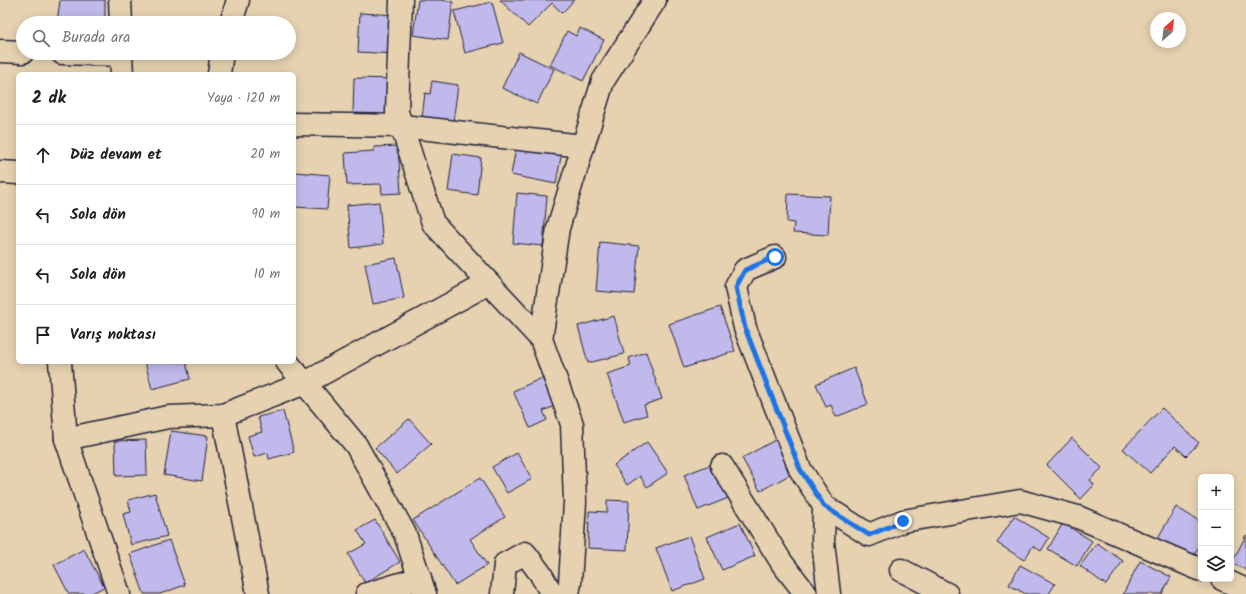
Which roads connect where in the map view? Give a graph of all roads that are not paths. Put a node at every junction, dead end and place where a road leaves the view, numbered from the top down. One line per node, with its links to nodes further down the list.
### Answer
1 (120, 0): 5 (street)
2 (238, 0): 6 (street)
3 (401, 0): 12 (street)
4 (655, 0): 13 (street)
5 (121, 16)
6 (233, 16)
7 (0, 51): 8 (street)
8 (16, 52)
9 (221, 60): 10 (street)
10 (219, 72)
11 (296, 124): 12 (street)
12 (402, 126): 13 (street); 17 (street)
13 (583, 146): 18 (street)
14 (0, 172): 15 (street)
15 (16, 173)
16 (775, 257): 25 (street)
17 (489, 283): 18 (street); 21 (street)
18 (541, 339): 36 (street)
19 (60, 364): 23 (street)
20 (289, 364): 21 (street)
21 (305, 383): 22 (street); 29 (street)
22 (223, 415): 23 (street); 32 (street)
23 (66, 439): 31 (street)
24 (722, 466): 37 (street)
25 (824, 506): 26 (street); 38 (street)
26 (1198, 569)
27 (901, 570): 39 (street)
28 (1229, 582): 30 (street)
29 (422, 586): 33 (street)
30 (1246, 590)
31 (119, 594)
32 (258, 594)
33 (368, 594)
34 (502, 594): 35 (street)
35 (552, 594)
36 (568, 594)
37 (806, 594)
38 (829, 594)
39 (947, 594)

